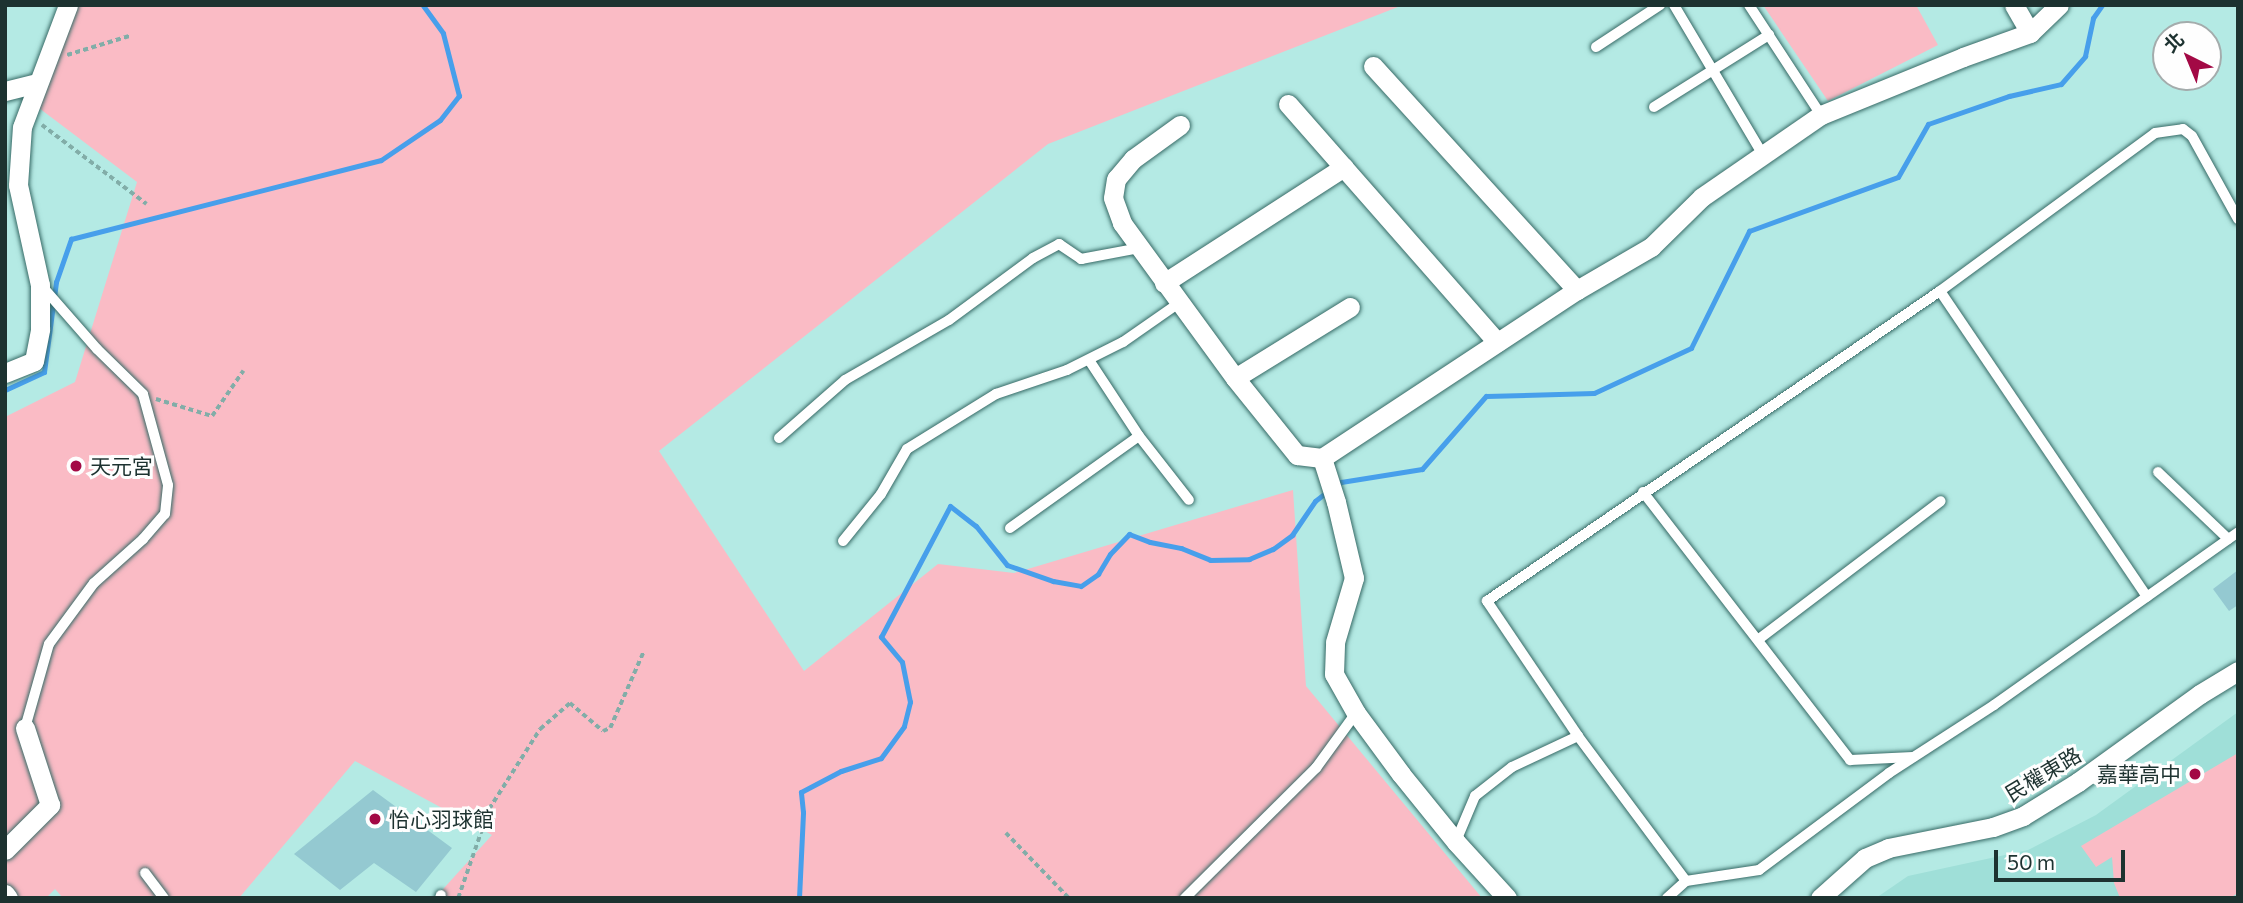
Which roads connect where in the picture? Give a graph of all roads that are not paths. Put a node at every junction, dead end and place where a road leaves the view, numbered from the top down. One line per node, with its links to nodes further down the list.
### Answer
1 (68, 5): 12 (street)
2 (1660, 5): 9 (lane)
3 (1674, 5): 11 (lane)
4 (1749, 5): 8 (lane)
5 (2014, 5): 7 (street)
6 (2059, 5): 7 (street)
7 (2030, 33): 16 (street)
8 (1769, 35): 11 (lane); 16 (lane)
9 (1596, 47)
10 (1373, 66): 24 (street)
11 (1713, 70): 15 (lane); 18 (lane)
12 (37, 83): 13 (street); 23 (street)
13 (5, 91)
14 (1288, 104): 19 (street)
15 (1654, 107)
16 (1821, 115): 18 (street)
17 (1181, 125): 21 (street)
18 (1763, 155): 24 (street)
19 (1344, 167): 22 (street); 28 (street)
20 (2238, 219): 25 (lane)
21 (1139, 247): 22 (street); 33 (lane)
22 (1164, 284): 26 (street)
23 (43, 288): 30 (street); 47 (lane)
24 (1577, 290): 28 (street)
25 (1940, 290): 36 (lane); 43 (lane)
26 (1179, 303): 29 (lane); 31 (street)
27 (1350, 307): 31 (street)
28 (1497, 342): 34 (street)
29 (1088, 360): 32 (lane); 42 (lane)
30 (5, 373)
31 (1235, 378): 34 (street)
32 (1139, 436): 37 (lane); 39 (lane)
33 (779, 438)
34 (1322, 458): 46 (street)
35 (2158, 472): 41 (lane)
36 (1643, 492): 44 (lane); 48 (lane)
37 (1189, 500)
38 (1941, 501): 44 (lane)
39 (1010, 528)
40 (2238, 532): 41 (lane)
41 (2228, 539): 43 (lane)
42 (843, 541)
43 (2147, 597): 49 (lane)
44 (1759, 639): 49 (lane)
45 (2238, 671): 58 (street, 民權東路)
46 (1356, 713): 50 (street); 55 (lane)
47 (25, 728): 51 (street)
48 (1578, 736): 50 (lane); 53 (lane)
49 (1913, 757): 53 (lane)
50 (1456, 842): 56 (street)
51 (5, 850)
52 (145, 873): 54 (lane)
53 (1686, 881): 57 (lane)
54 (164, 898)
55 (1185, 898)
56 (1507, 898)
57 (1667, 898)
58 (1821, 898)

